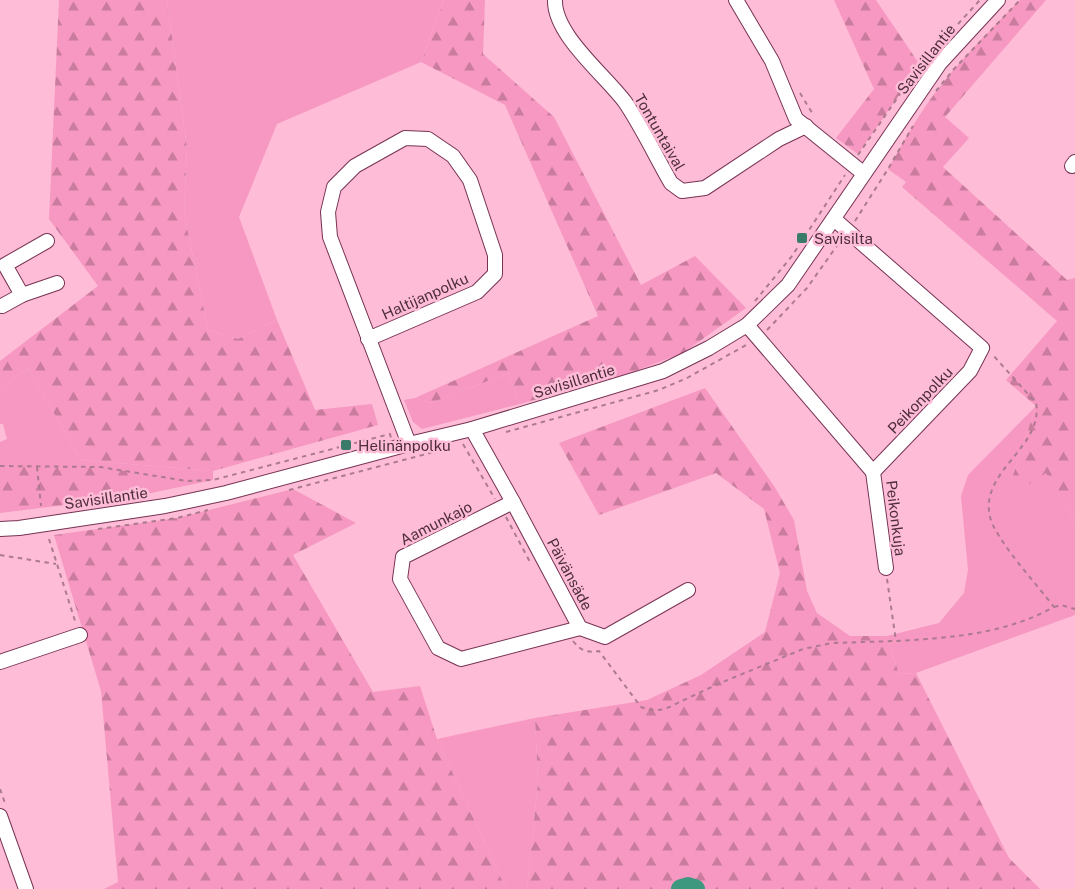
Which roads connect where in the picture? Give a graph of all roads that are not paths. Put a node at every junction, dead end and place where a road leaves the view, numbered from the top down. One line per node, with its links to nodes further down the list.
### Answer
1 (555, 0): 4 (street, Tontuntaival)
2 (736, 0): 4 (street)
3 (998, 0): 5 (street, Savisillantie)
4 (812, 124): 5 (street)
5 (858, 164): 6 (street, Savisillantie)
6 (834, 219): 12 (street, Savisillantie); 16 (street, Peikonpolku)
7 (47, 241): 8 (street)
8 (2, 262): 10 (street)
9 (57, 283): 10 (street)
10 (22, 295): 11 (street)
11 (1, 305)
12 (747, 325): 14 (street, Savisillantie); 16 (street)
13 (368, 339): 13 (street, Haltijanpolku); 15 (street, Haltijanpolku)
14 (470, 438): 15 (street, Savisillantie); 17 (street, Päivänsäde)
15 (409, 444): 18 (street, Savisillantie)
16 (873, 472): 19 (street, Peikonkuja)
17 (513, 502): 21 (street, Päivänsäde); 21 (street, Aamunkajo)
18 (0, 529)
19 (886, 568)
20 (688, 590): 21 (street, Päivänsäde)
21 (580, 628)
22 (80, 635): 23 (street)
23 (0, 662)
24 (0, 816): 25 (street)
25 (26, 889)

